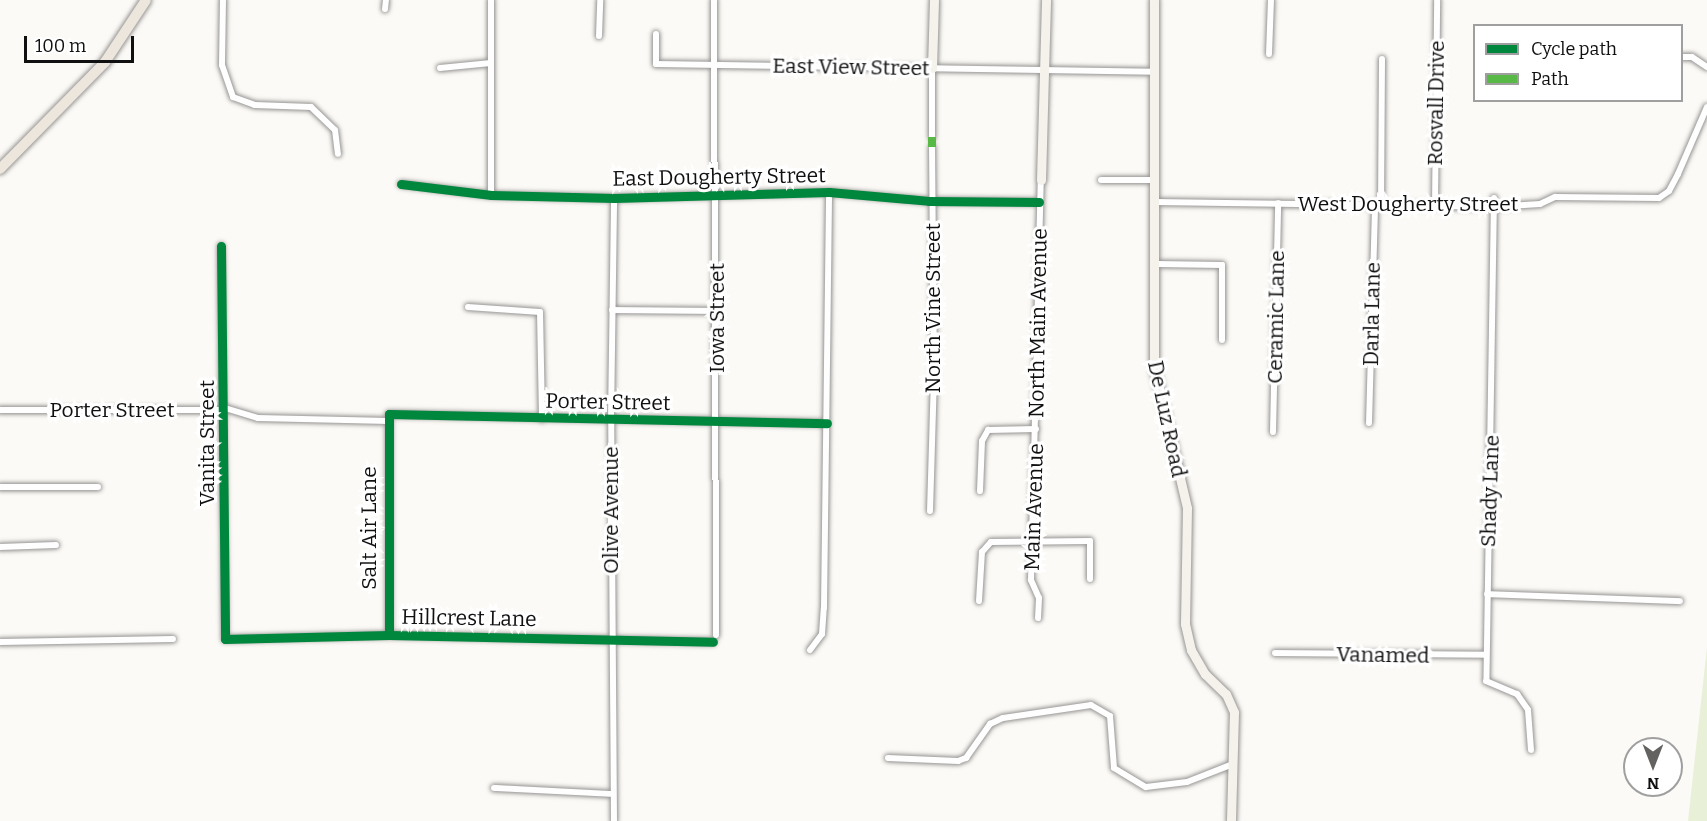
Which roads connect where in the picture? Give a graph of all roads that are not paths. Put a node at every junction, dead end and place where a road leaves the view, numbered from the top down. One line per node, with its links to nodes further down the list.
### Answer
1 (146, 0): 29 (main road)
2 (223, 0): 28 (street)
3 (386, 0): 12 (street)
4 (491, 0): 18 (street)
5 (600, 0): 14 (street)
6 (714, 0): 19 (street, Iowa Street)
7 (934, 0): 22 (main road)
8 (1046, 0): 23 (main road, North Main Avenue)
9 (1154, 0): 24 (main road, De Luz Road)
10 (1271, 0): 15 (street)
11 (1437, 0): 44 (street, Rosvall Drive)
12 (385, 9)
13 (656, 34): 19 (street, East View Street)
14 (599, 36)
15 (1269, 54)
16 (1683, 57): 20 (street)
17 (1382, 59): 43 (street, Darla Lane)
18 (491, 63): 21 (street); 36 (street)
19 (713, 65): 22 (street, East View Street); 35 (street, Iowa Street)
20 (1707, 67)
21 (440, 68)
22 (932, 68): 23 (street, East View Street); 26 (street)
23 (1046, 69): 24 (street, East View Street); 30 (main road, North Main Avenue)
24 (1154, 72): 32 (main road, De Luz Road)
25 (1707, 107): 45 (street, West Dougherty Street)
26 (932, 137)
27 (932, 147): 39 (street, North Vine Street)
28 (338, 154)
29 (0, 169)
30 (1041, 180): 40 (street, North Main Avenue)
31 (1101, 180): 32 (street)
32 (1155, 180): 41 (main road, De Luz Road)
33 (401, 184): 36 (street, East Dougherty Street)
34 (829, 192): 35 (street, East Dougherty Street); 39 (street, East Dougherty Street); 58 (street)
35 (715, 193): 37 (street, East Dougherty Street); 50 (street, Iowa Street)
36 (491, 195): 37 (street, East Dougherty Street)
37 (614, 198): 49 (street, Olive Avenue)
38 (1494, 198): 45 (street, Shady Lane)
39 (929, 201): 40 (street, East Dougherty Street); 65 (street, North Vine Street)
40 (1040, 202): 60 (street, North Main Avenue)
41 (1155, 202): 42 (street, West Dougherty Street); 47 (main road, De Luz Road)
42 (1278, 203): 43 (street, West Dougherty Street); 61 (street, Ceramic Lane)
43 (1378, 205): 44 (street, West Dougherty Street); 59 (street, Darla Lane)
44 (1435, 206): 45 (street, West Dougherty Street)
45 (1493, 207): 70 (street, Shady Lane)
46 (221, 246): 52 (street, Vanita Street)
47 (1157, 264): 51 (street); 85 (main road, De Luz Road)
48 (468, 307): 55 (street)
49 (612, 309): 50 (street); 56 (street, Olive Avenue)
50 (717, 311): 57 (street, Iowa Street)
51 (1222, 340)
52 (225, 409): 53 (street, Porter Street); 54 (street, Porter Street); 77 (street, Vanita Street)
53 (0, 410)
54 (389, 418): 55 (street, Porter Street); 74 (street, Salt Air Lane)
55 (542, 419): 56 (street, Porter Street)
56 (610, 420): 57 (street, Porter Street); 75 (street, Olive Avenue)
57 (718, 421): 58 (street, Porter Street); 78 (street, Iowa Street)
58 (827, 423): 80 (street)
59 (1370, 423)
60 (1036, 429): 64 (street); 66 (street, Main Avenue)
61 (1273, 432)
62 (0, 487): 63 (street)
63 (98, 487)
64 (981, 491)
65 (930, 511)
66 (1032, 542): 69 (street); 71 (street); 73 (street, Main Avenue)
67 (56, 545): 68 (street)
68 (0, 547)
69 (1090, 579)
70 (1487, 594): 72 (street); 82 (street, Shady Lane)
71 (979, 601)
72 (1680, 601)
73 (1038, 618)
74 (389, 635): 75 (street, Hillcrest Lane); 77 (street, Hillcrest Lane)
75 (612, 638): 78 (street, Hillcrest Lane); 87 (street, Olive Avenue)
76 (173, 639): 79 (street)
77 (225, 639)
78 (714, 639)
79 (0, 642)
80 (810, 650)
81 (1275, 653): 82 (street, Vanamed)
82 (1486, 653): 83 (street, Shady Lane)
83 (1531, 750)
84 (888, 758): 85 (street)
85 (1234, 764): 89 (main road, De Luz Road)
86 (494, 788): 87 (street)
87 (612, 794): 88 (street, Olive Avenue)
88 (614, 821)
89 (1231, 821)

